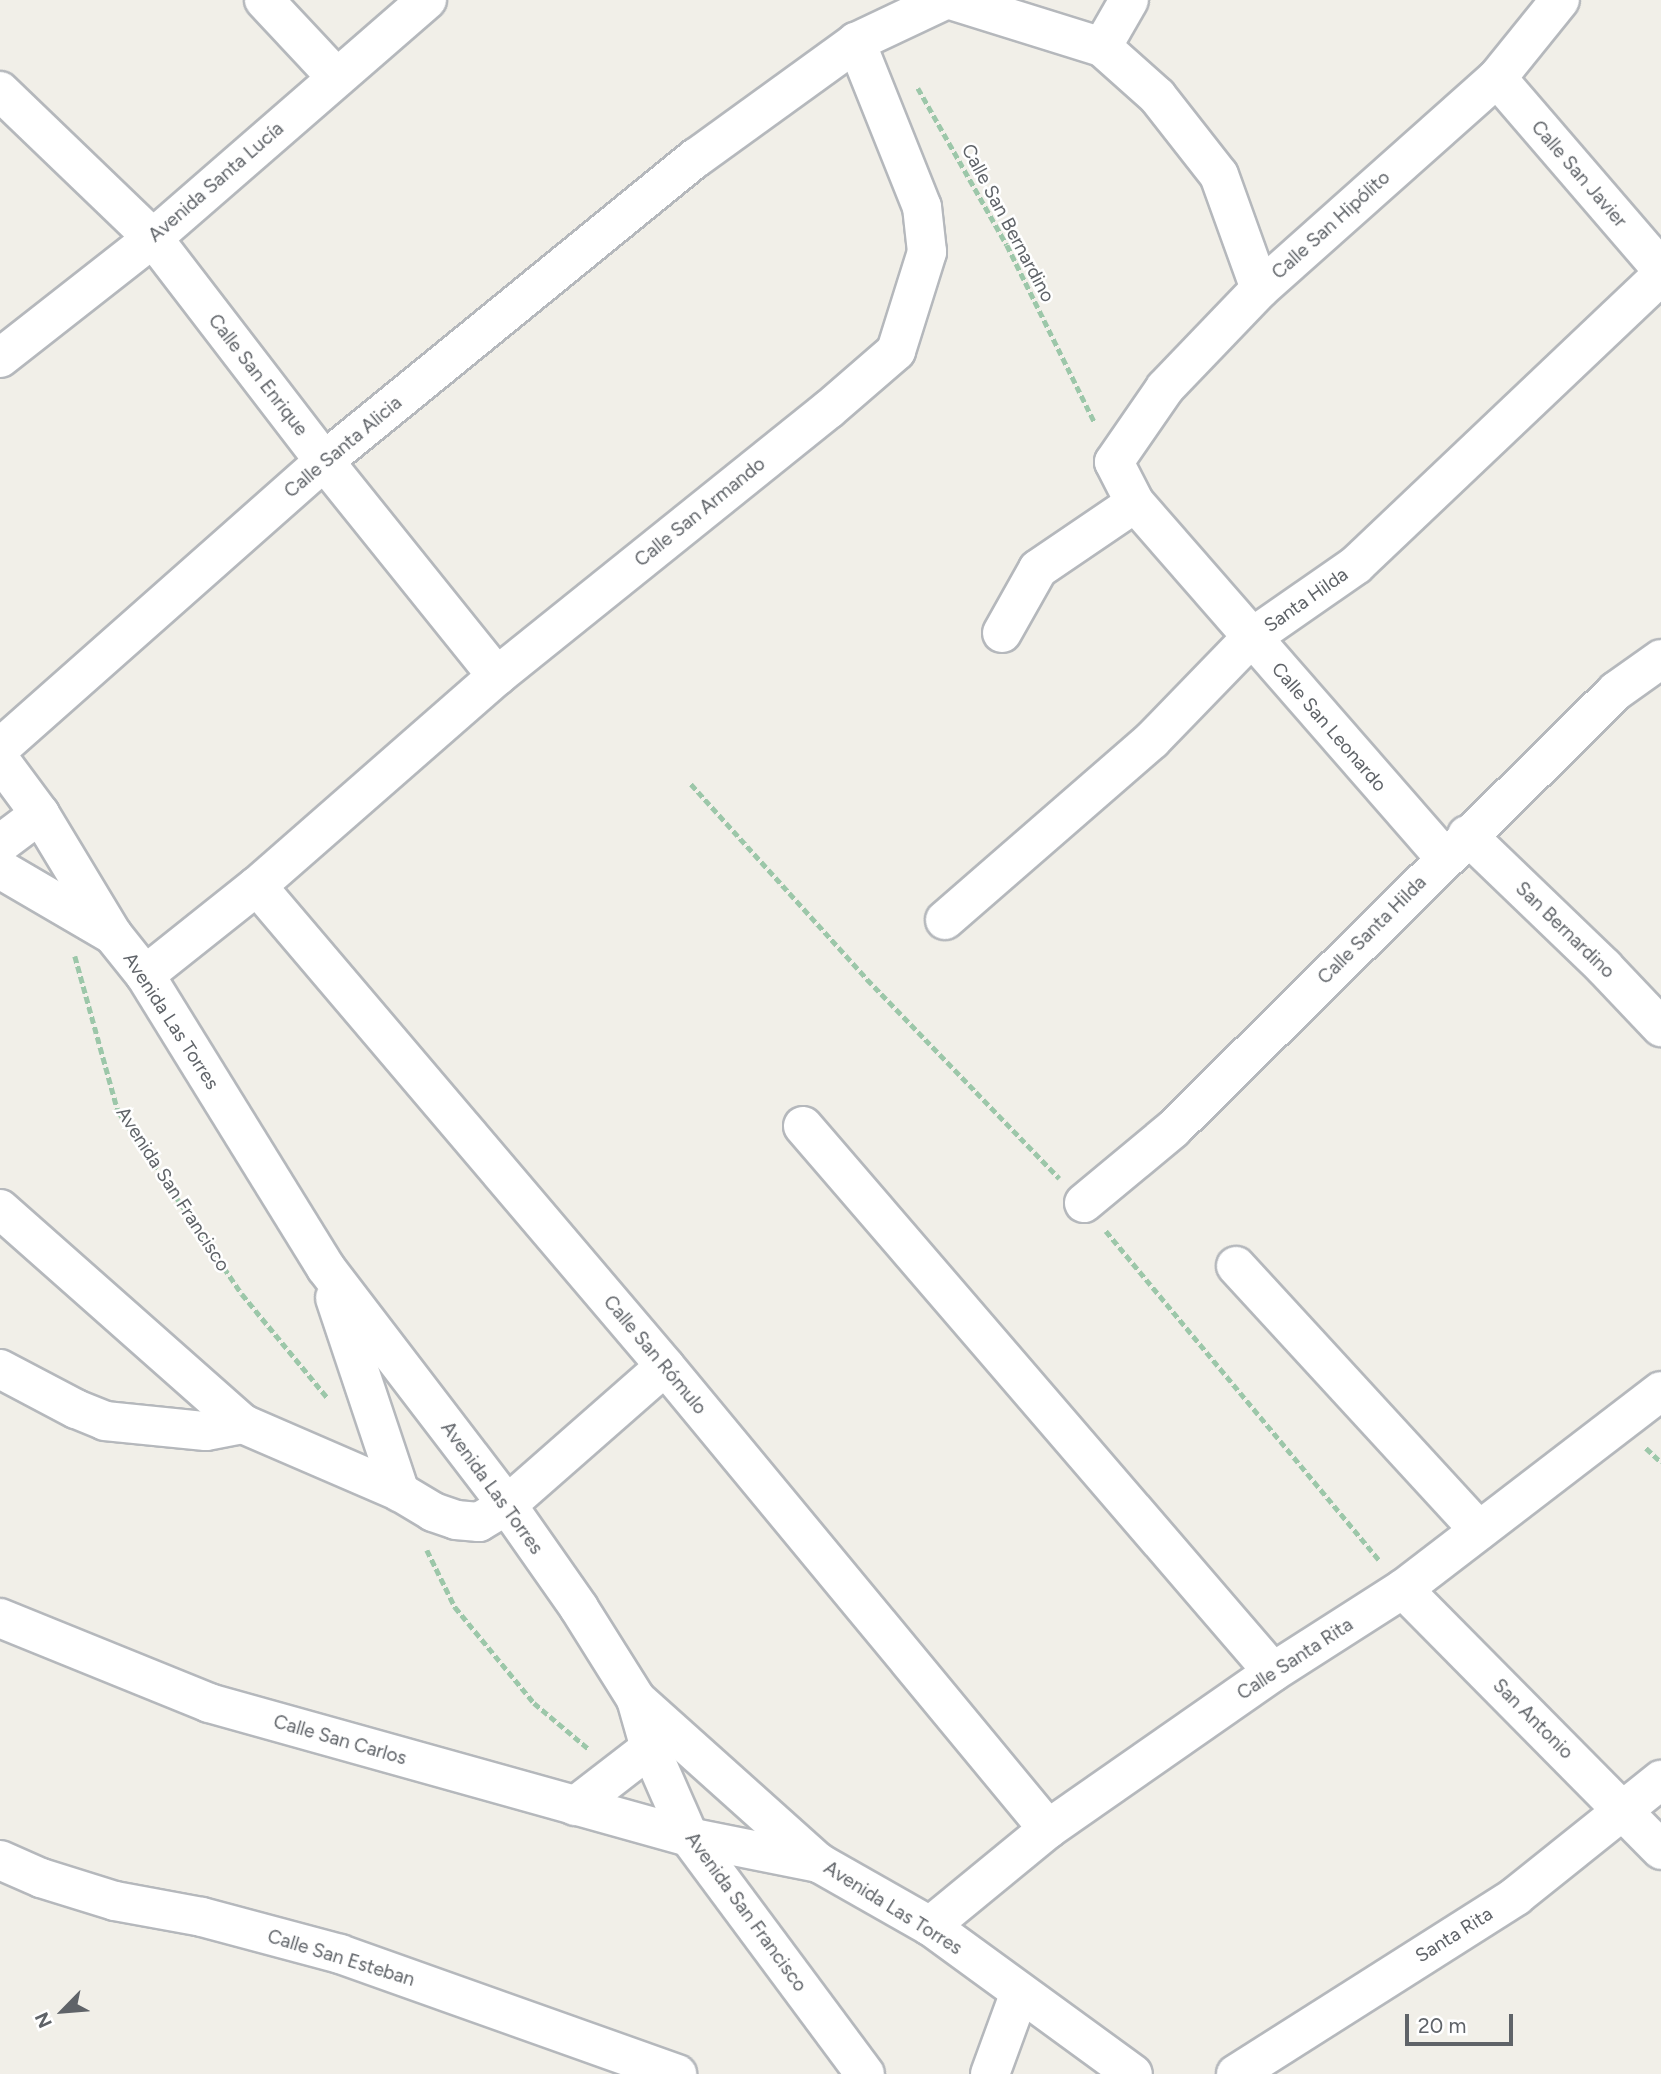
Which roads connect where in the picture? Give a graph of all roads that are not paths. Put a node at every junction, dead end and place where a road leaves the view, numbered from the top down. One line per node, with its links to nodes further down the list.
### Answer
1 (264, 0): 9 (street)
2 (427, 0): 9 (street, Avenida Santa Lucía)
3 (945, 0): 7 (street, Calle Santa Alicia)
4 (951, 0): 8 (street)
5 (1129, 0): 8 (street)
6 (1540, 7): 10 (street, Calle San Hipólito)
7 (856, 42): 17 (street, Calle Santa Alicia); 23 (street, Calle San Armando)
8 (1101, 47): 15 (street)
9 (336, 77): 12 (street, Avenida Santa Lucía)
10 (1497, 78): 13 (street, Calle San Javier); 15 (street, Calle San Hipólito)
11 (0, 91): 12 (street, Calle San Enrique)
12 (153, 238): 16 (street, Avenida Santa Lucía); 17 (street, Calle San Enrique)
13 (1661, 269)
14 (1661, 276): 21 (street, Santa Hilda)
15 (1260, 289): 18 (street, Calle San Hipólito)
16 (0, 358)
17 (324, 461): 23 (street, Calle San Enrique); 24 (street, Calle Santa Alicia)
18 (1114, 462): 19 (street, Calle San Leonardo)
19 (1135, 503): 20 (street); 21 (street, Calle San Leonardo)
20 (1002, 633)
21 (1251, 638): 28 (street, Calle San Leonardo); 31 (street, Santa Hilda)
22 (1661, 659): 28 (street, Calle Santa Hilda)
23 (497, 676): 30 (street, Calle San Armando)
24 (0, 748)
25 (0, 760): 26 (street, Avenida Las Torres)
26 (40, 814): 27 (street); 32 (street, Avenida Las Torres)
27 (0, 844)
28 (1456, 846): 34 (street, San Bernardino); 36 (street, Calle Santa Hilda)
29 (0, 869): 32 (street)
30 (257, 886): 33 (street, Calle San Armando); 40 (street, Calle San Rómulo)
31 (945, 920)
32 (113, 935): 33 (street, Avenida Las Torres)
33 (145, 975): 39 (street, Avenida Las Torres)
34 (1661, 1027)
35 (803, 1125): 49 (street)
36 (1084, 1203)
37 (0, 1209): 43 (street)
38 (1236, 1266): 46 (street)
39 (326, 1268): 44 (street); 45 (street, Avenida Las Torres)
40 (665, 1366): 45 (street); 56 (street, Calle San Rómulo)
41 (0, 1369): 43 (street)
42 (1661, 1391): 46 (street, Calle Santa Rita)
43 (243, 1424): 44 (street)
44 (400, 1492): 45 (street)
45 (507, 1505): 50 (street, Avenida Las Torres)
46 (1479, 1530): 47 (street, Calle Santa Rita)
47 (1403, 1589): 49 (street, Calle Santa Rita); 55 (street, San Antonio)
48 (0, 1618): 54 (street, Calle San Carlos)
49 (1273, 1672): 56 (street, Calle Santa Rita)
50 (636, 1699): 51 (street, Avenida San Francisco); 53 (street, Avenida Las Torres)
51 (650, 1748): 54 (street); 57 (street, Avenida San Francisco)
52 (1661, 1780): 55 (street, Santa Rita)
53 (732, 1781): 58 (street); 61 (street, Avenida Las Torres)
54 (575, 1806): 57 (street, Calle San Carlos)
55 (1624, 1810): 59 (street, San Antonio); 68 (street, Santa Rita)
56 (1048, 1829): 62 (street, Calle Santa Rita)
57 (689, 1837): 58 (street, Calle San Carlos); 65 (street, Avenida San Francisco)
58 (747, 1848): 61 (street, Calle San Carlos)
59 (1661, 1850)
60 (0, 1860): 64 (street, Calle San Esteban)
61 (820, 1863): 62 (street, Avenida Las Torres)
62 (930, 1926): 63 (street, Avenida Las Torres)
63 (1020, 1992): 66 (street); 67 (street, Avenida Las Torres)
64 (677, 2074)
65 (865, 2074)
66 (990, 2074)
67 (1133, 2074)
68 (1236, 2074)

